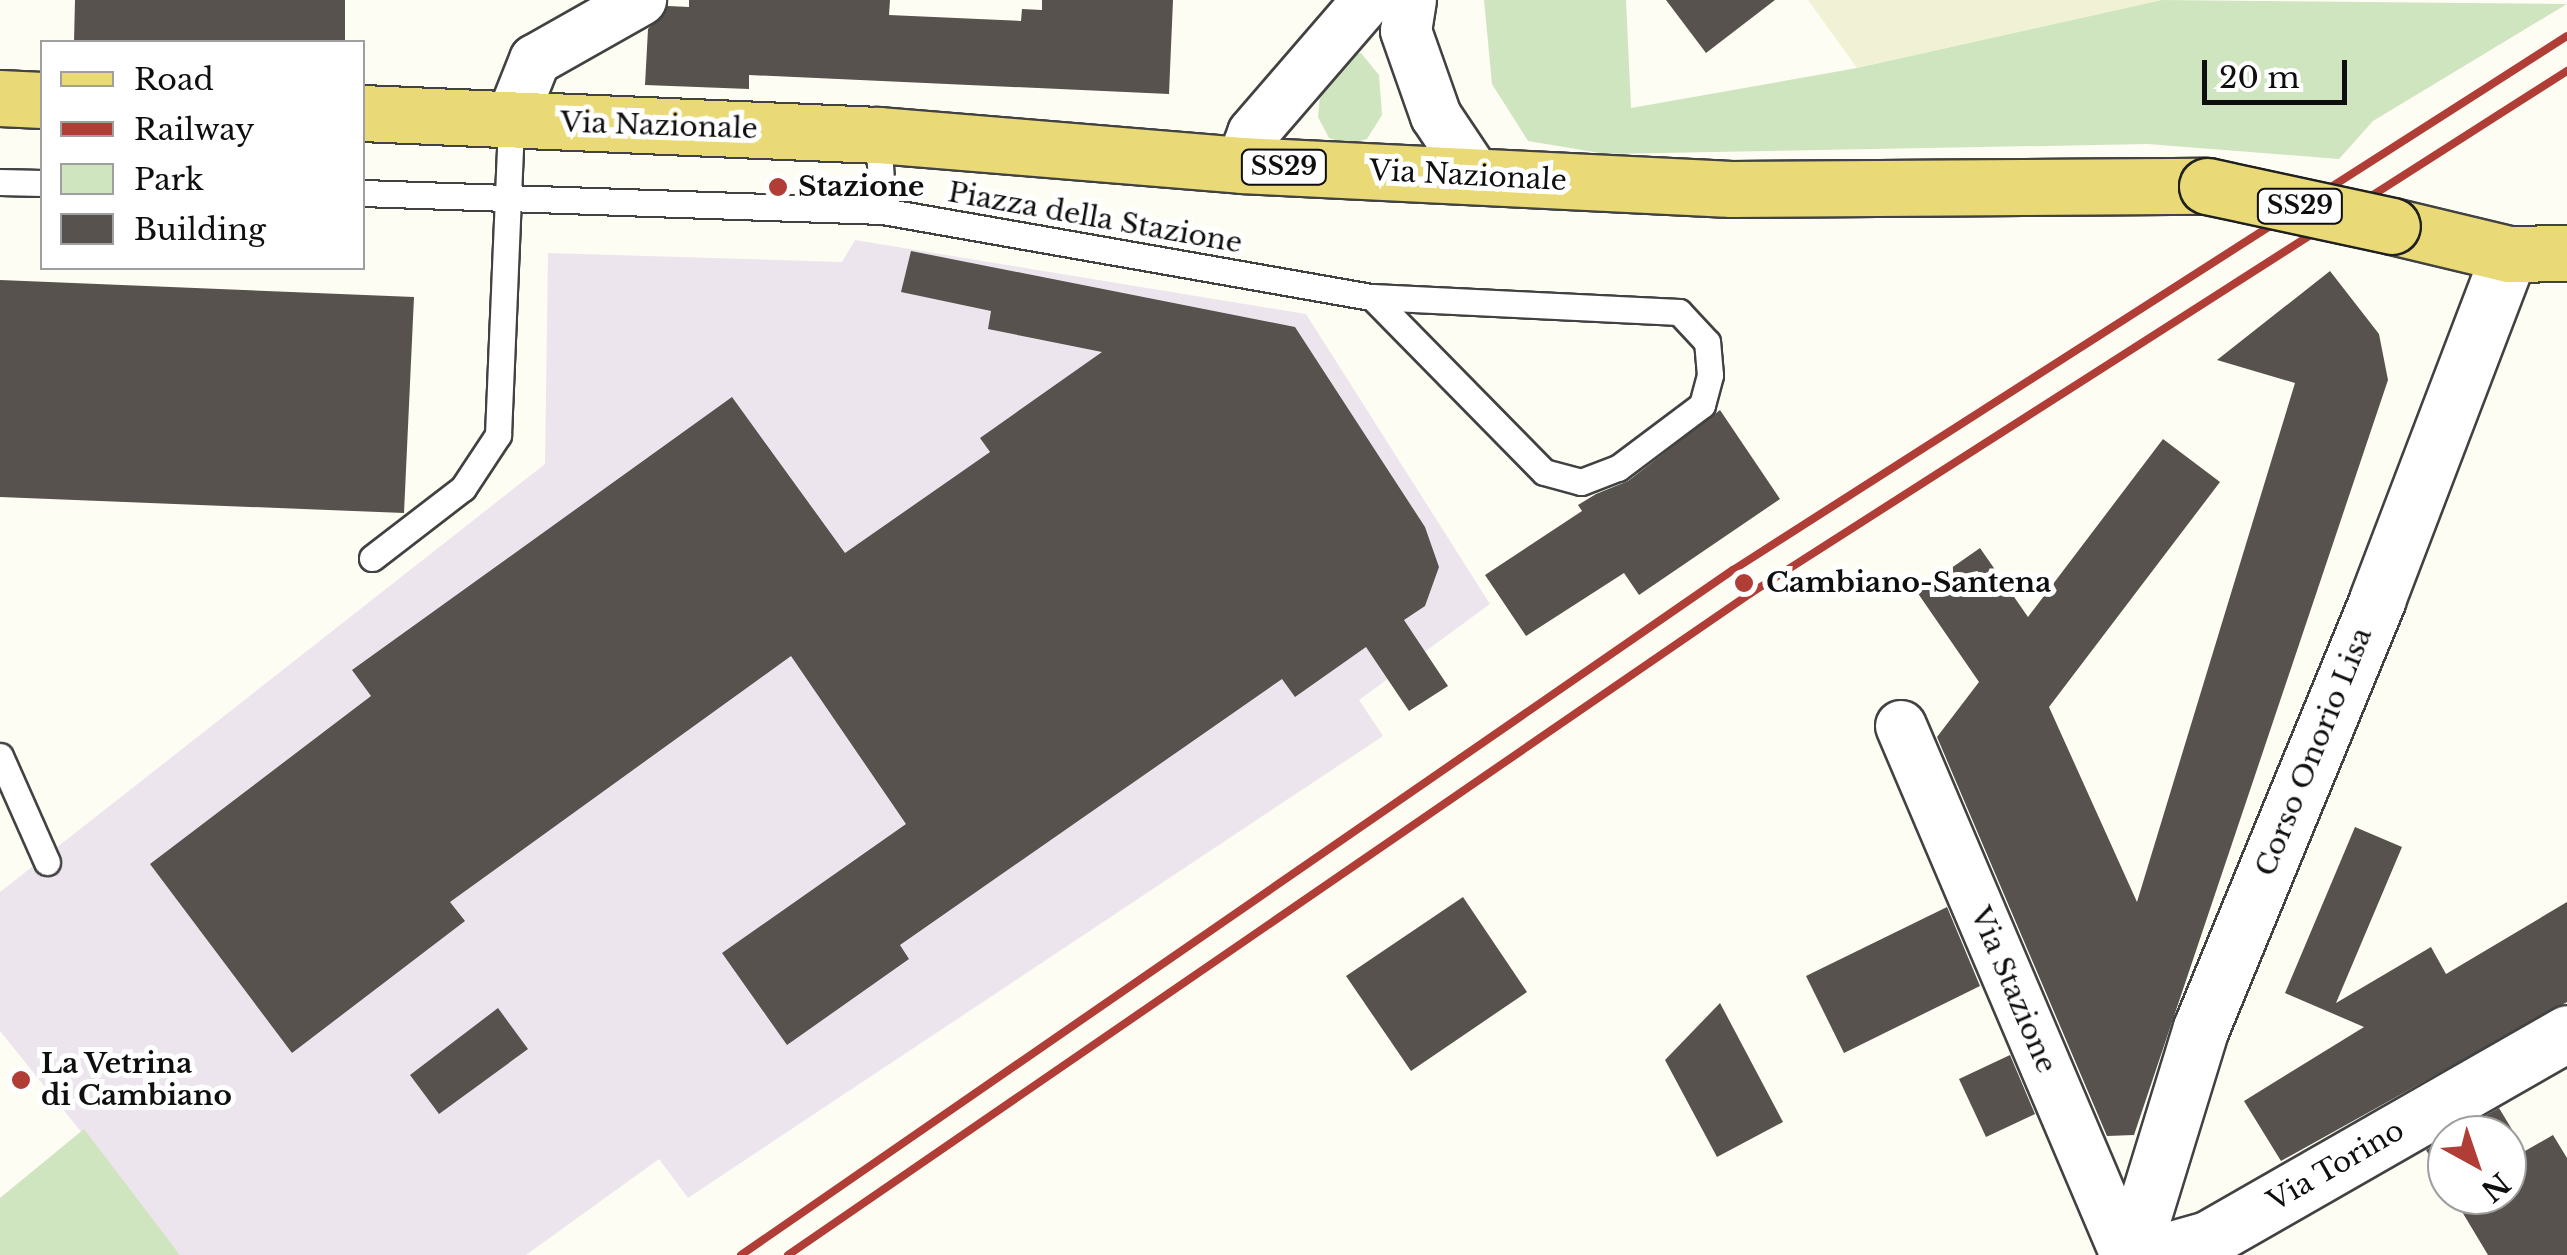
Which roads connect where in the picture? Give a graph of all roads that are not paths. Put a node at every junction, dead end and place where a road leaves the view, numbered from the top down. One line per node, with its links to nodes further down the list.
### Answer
1 (641, 0): 7 (street)
2 (1368, 0): 9 (street)
3 (1411, 0): 10 (street)
4 (0, 98): 5 (main road)
5 (40, 100)
6 (365, 113): 7 (main road, Via Nazionale / SS29)
7 (511, 120): 8 (main road, Via Nazionale / SS29); 14 (lane)
8 (878, 136): 9 (main road, Via Nazionale / SS29); 15 (lane)
9 (1242, 164): 10 (main road, Via Nazionale / SS29)
10 (1476, 176): 17 (main road, Via Nazionale / SS29, bridge)
11 (0, 182): 12 (lane)
12 (40, 183)
13 (365, 193): 14 (lane, Piazza della Stazione)
14 (508, 198): 15 (lane, Piazza della Stazione); 19 (lane)
15 (883, 211): 18 (lane, Piazza della Stazione)
16 (2567, 253): 17 (main road, Via Nazionale / SS29)
17 (2509, 254): 24 (street, Corso Onorio Lisa)
18 (1372, 297): 18 (lane, Piazza della Stazione)
19 (372, 558)
20 (1901, 726): 24 (street, Via Stazione)
21 (0, 756): 22 (lane)
22 (48, 862)
23 (2567, 1033): 25 (street, Via Torino)
24 (2128, 1255)
25 (2151, 1255)

